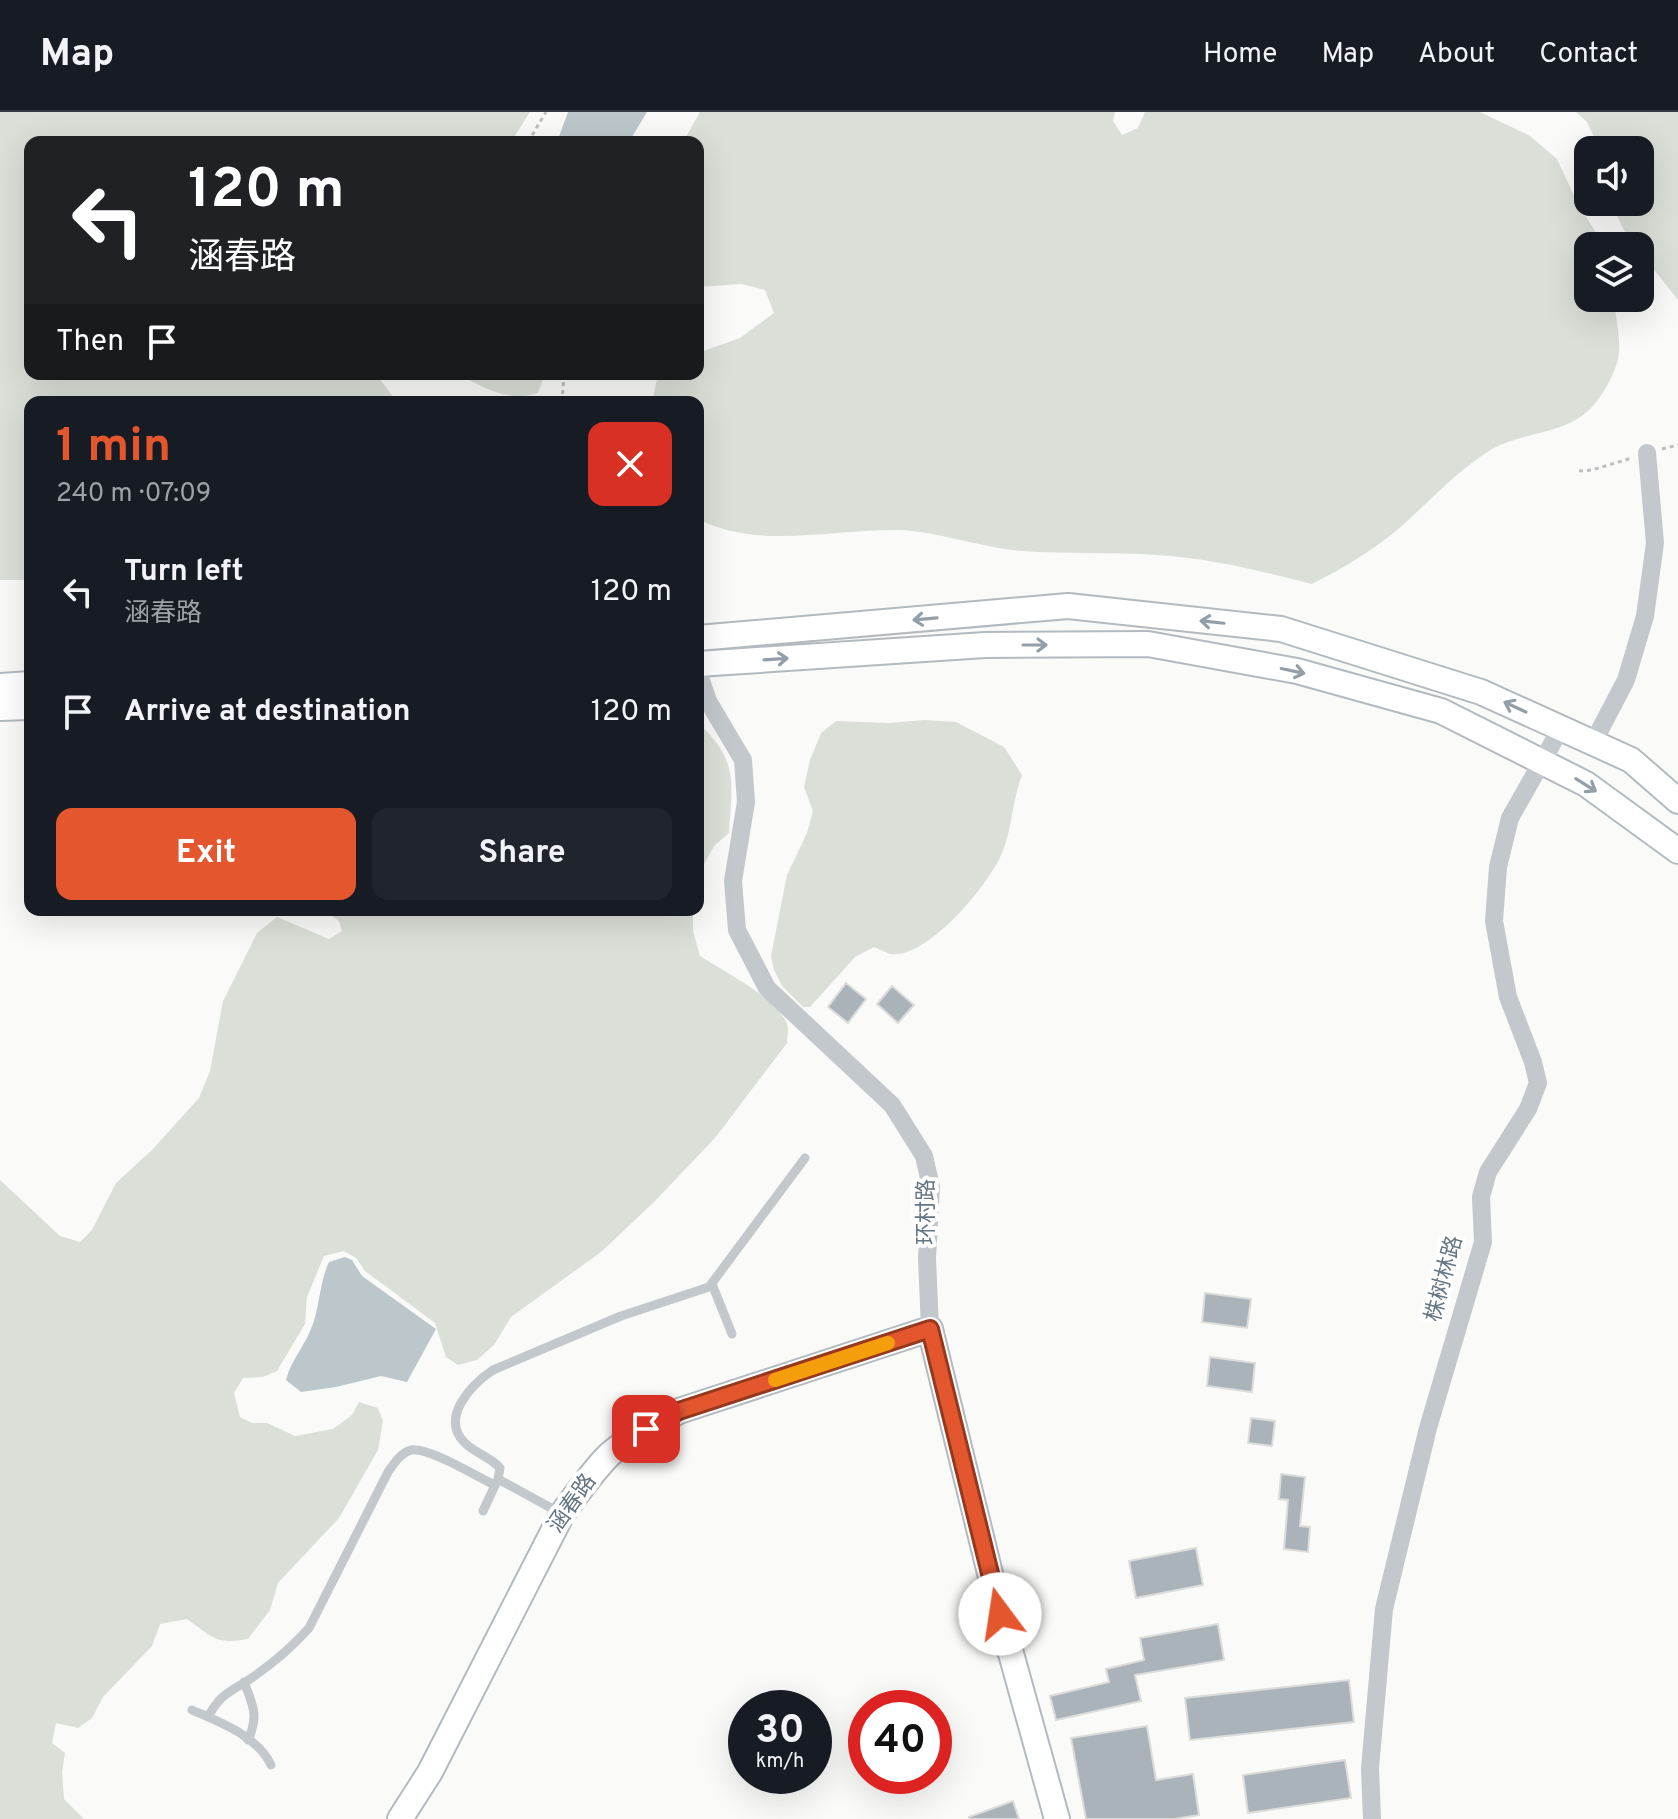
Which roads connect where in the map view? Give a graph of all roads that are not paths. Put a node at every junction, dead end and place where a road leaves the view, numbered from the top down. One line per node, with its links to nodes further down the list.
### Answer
1 (1647, 453): 10 (street)
2 (704, 637): 9 (main road, one-way to 2)
3 (704, 664): 11 (main road, one-way to 11)
4 (24, 684): 5 (main road)
5 (0, 686)
6 (704, 689): 16 (street, 环村路)
7 (24, 707): 8 (main road)
8 (0, 708)
9 (1561, 728): 10 (main road); 11 (street, 株树林路)
10 (1593, 743): 12 (main road)
11 (1543, 762): 13 (main road, one-way to 13); 28 (street, 株树林路)
12 (1678, 801)
13 (1678, 851)
14 (805, 1158): 15 (lane)
15 (712, 1284): 17 (lane); 18 (lane)
16 (930, 1329): 20 (main road, 涵春路); 27 (main road, 环村路)
17 (732, 1334)
18 (496, 1482): 19 (lane); 20 (lane); 21 (lane)
19 (483, 1511)
20 (562, 1514): 26 (main road, 涵春路)
21 (244, 1682): 23 (lane); 24 (lane)
22 (192, 1710): 23 (lane)
23 (208, 1717): 24 (lane)
24 (248, 1740): 25 (lane)
25 (271, 1765)
26 (400, 1819)
27 (1057, 1819)
28 (1372, 1819)

